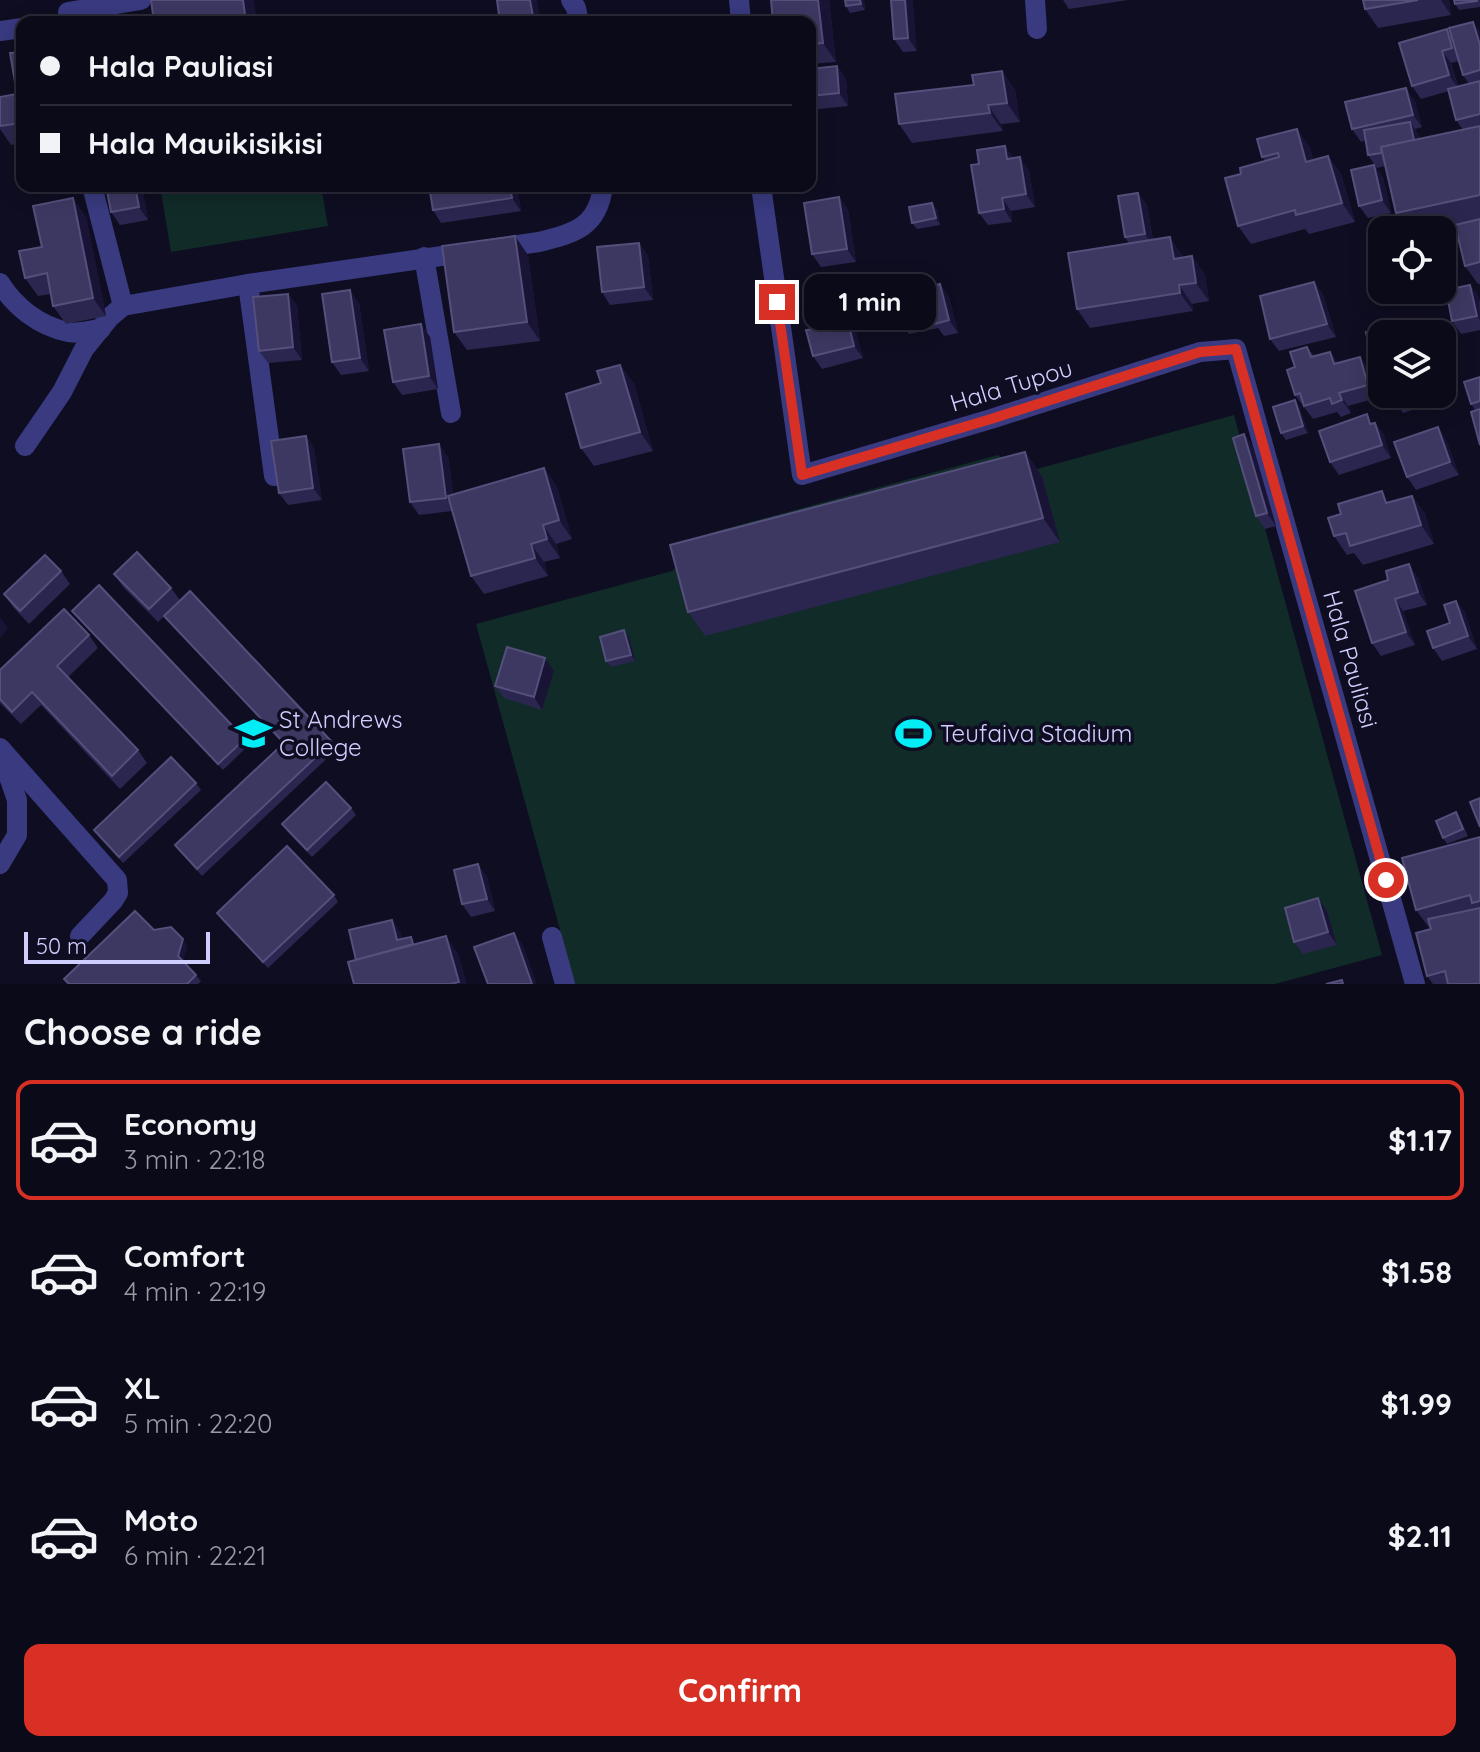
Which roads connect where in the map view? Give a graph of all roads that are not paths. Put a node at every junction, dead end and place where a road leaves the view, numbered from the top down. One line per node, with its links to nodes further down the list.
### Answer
1 (141, 0): 3 (street)
2 (1035, 0): 4 (street)
3 (67, 11)
4 (1037, 29)
5 (94, 192): 11 (street)
6 (603, 192): 8 (street)
7 (762, 192): 13 (street, Hala Tupou)
8 (424, 257): 10 (street); 14 (street)
9 (0, 283): 12 (street)
10 (248, 284): 11 (street); 16 (street)
11 (123, 306): 12 (street)
12 (101, 329): 15 (street)
13 (1236, 349): 22 (street, Hala Pauliasi)
14 (451, 413)
15 (25, 446)
16 (274, 476)
17 (0, 750): 18 (street); 19 (street)
18 (0, 864)
19 (80, 936)
20 (552, 937): 21 (street)
21 (565, 984)
22 (1415, 984)

